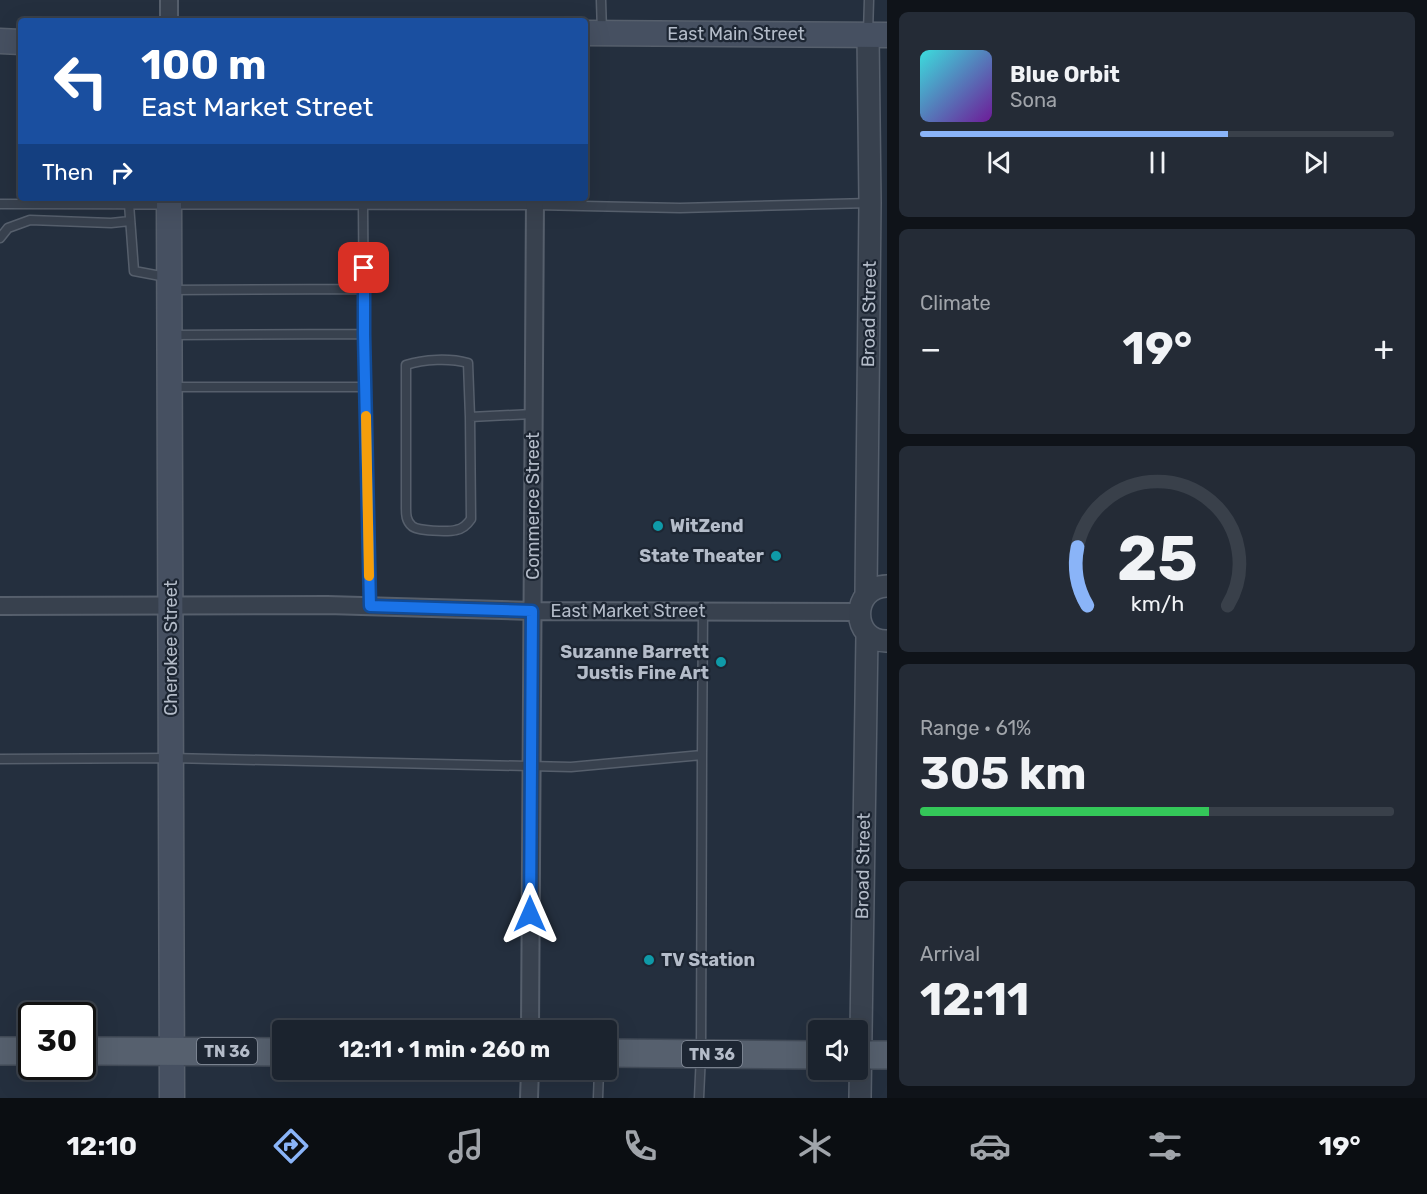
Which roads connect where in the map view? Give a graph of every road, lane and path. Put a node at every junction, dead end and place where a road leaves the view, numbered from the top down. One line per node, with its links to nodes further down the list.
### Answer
1 (169, 0): 4 (street)
2 (601, 0): 5 (lane)
3 (869, 0): 6 (lane)
4 (169, 18)
5 (593, 33): 6 (main road, East Main Street)
6 (878, 35): 11 (street, Broad Street)
7 (0, 41): 8 (main road)
8 (18, 42)
9 (170, 201): 13 (lane); 14 (lane); 17 (main road, Cherokee Street)
10 (535, 202): 11 (lane); 14 (lane); 23 (street, Commerce Street)
11 (878, 203): 26 (street, Broad Street)
12 (0, 204): 13 (lane)
13 (129, 204): 15 (lane)
14 (363, 204): 18 (lane)
15 (130, 220): 16 (lane); 17 (lane)
16 (0, 238)
17 (170, 284): 18 (lane); 20 (main road, Cherokee Street)
18 (365, 289): 19 (lane)
19 (364, 334): 20 (lane); 22 (lane)
20 (170, 335): 21 (main road, Cherokee Street)
21 (170, 387): 22 (lane); 27 (main road, Cherokee Street)
22 (365, 387): 29 (lane)
23 (533, 414): 24 (lane); 30 (street, Commerce Street)
24 (470, 417): 24 (lane)
25 (887, 586): 26 (street)
26 (863, 603): 31 (street, East Market Street); 32 (street, Broad Street)
27 (171, 605): 28 (street, East Market Street); 29 (street, East Market Street); 34 (main road, Cherokee Street)
28 (0, 606)
29 (370, 606): 30 (street, East Market Street)
30 (532, 611): 31 (street, East Market Street); 36 (street, Commerce Street)
31 (703, 611): 33 (lane)
32 (877, 638): 38 (street, Broad Street)
33 (702, 754): 36 (lane); 45 (lane)
34 (171, 758): 35 (lane); 36 (lane); 42 (main road, Cherokee Street)
35 (0, 759)
36 (531, 766): 37 (street, Commerce Street)
37 (530, 1020)
38 (861, 1020)
39 (0, 1051): 40 (main road)
40 (18, 1051)
41 (96, 1051): 42 (main road, TN 36)
42 (172, 1051): 43 (main road, TN 36); 52 (main road, Cherokee Street)
43 (272, 1052)
44 (617, 1053): 45 (main road, TN 36)
45 (701, 1054): 46 (main road, TN 36); 55 (lane)
46 (808, 1055)
47 (868, 1055): 48 (main road)
48 (887, 1055)
49 (530, 1080): 53 (street)
50 (599, 1080): 54 (lane)
51 (860, 1080): 56 (street, Broad Street)
52 (172, 1098)
53 (529, 1098)
54 (598, 1098)
55 (699, 1098)
56 (860, 1098)

